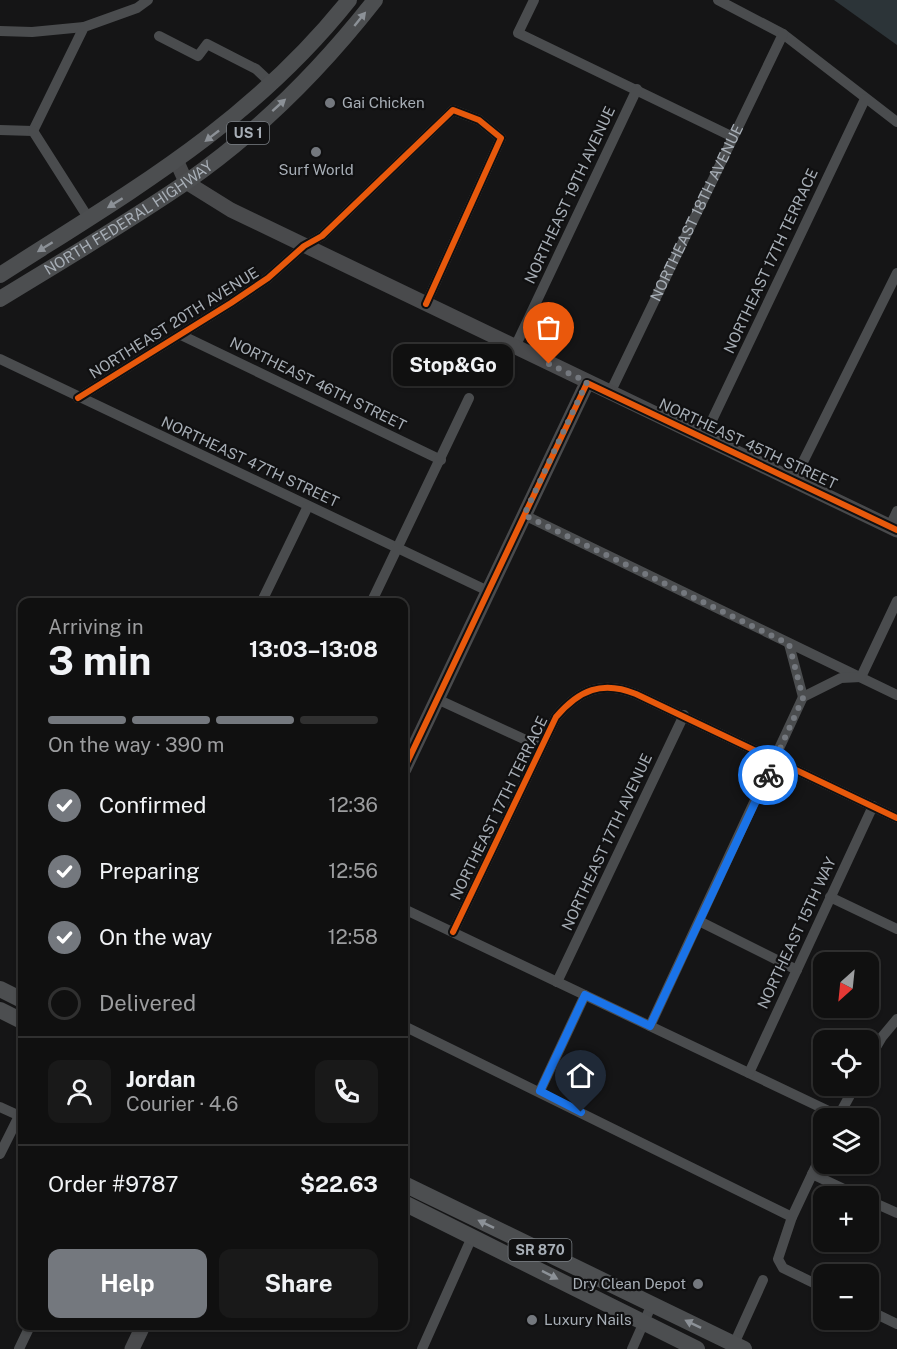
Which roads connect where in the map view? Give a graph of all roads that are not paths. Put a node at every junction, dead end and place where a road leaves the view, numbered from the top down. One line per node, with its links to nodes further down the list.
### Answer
1 (148, 0): 7 (street)
2 (349, 0): 6 (main road, NORTH FEDERAL HIGHWAY / US 1)
3 (375, 0): 11 (main road, NORTH FEDERAL HIGHWAY / US 1, one-way to 3)
4 (534, 0): 13 (street)
5 (718, 0): 9 (street)
6 (328, 25): 11 (street); 12 (main road, NORTH FEDERAL HIGHWAY / US 1)
7 (84, 27): 8 (street); 17 (street)
8 (0, 31)
9 (783, 34): 14 (street); 18 (street, NORTHEAST 18TH AVENUE)
10 (159, 36): 12 (street)
11 (344, 38): 20 (main road, NORTH FEDERAL HIGHWAY / US 1, one-way to 11)
12 (272, 84): 19 (main road, NORTH FEDERAL HIGHWAY / US 1, one-way to 19)
13 (637, 89): 18 (street); 29 (street, NORTHEAST 19TH AVENUE)
14 (865, 99): 15 (street); 35 (street, NORTHEAST 17TH TERRACE)
15 (897, 122)
16 (0, 130): 17 (street)
17 (33, 131): 21 (street)
18 (733, 137): 32 (street, NORTHEAST 18TH AVENUE)
19 (177, 162): 20 (street); 21 (main road, NORTH FEDERAL HIGHWAY / US 1, one-way to 21)
20 (186, 182): 22 (street, NORTHEAST 45TH STREET); 23 (main road, NORTH FEDERAL HIGHWAY / US 1)
21 (89, 219): 23 (main road); 25 (main road, NORTH FEDERAL HIGHWAY / US 1, one-way to 25)
22 (304, 246): 27 (street, NORTHEAST 45TH STREET); 27 (street, NORTHEAST 20TH AVENUE); 28 (street, NORTHEAST 20TH AVENUE)
23 (78, 250): 26 (main road, NORTH FEDERAL HIGHWAY / US 1)
24 (897, 273): 37 (street)
25 (0, 275)
26 (0, 299)
27 (426, 304): 29 (street, NORTHEAST 45TH STREET)
28 (182, 335): 33 (street, NORTHEAST 20TH AVENUE); 36 (street, NORTHEAST 46TH STREET)
29 (515, 347): 31 (street, NORTHEAST 45TH STREET)
30 (0, 359): 33 (street, NORTHEAST 47TH STREET)
31 (587, 382): 32 (street, NORTHEAST 45TH STREET); 40 (street)
32 (610, 393): 35 (street, NORTHEAST 45TH STREET)
33 (78, 398): 38 (street, NORTHEAST 47TH STREET)
34 (469, 398): 36 (street)
35 (704, 437): 37 (street, NORTHEAST 45TH STREET)
36 (441, 460): 42 (street)
37 (794, 480): 41 (street, NORTHEAST 45TH STREET)
38 (308, 506): 42 (street, NORTHEAST 47TH STREET); 44 (street)
39 (897, 511): 41 (street)
40 (524, 515): 43 (street); 47 (street)
41 (893, 528)
42 (398, 547): 43 (street, NORTHEAST 47TH STREET); 45 (street)
43 (488, 591): 51 (street)
44 (263, 598)
45 (373, 598)
46 (897, 601): 48 (street)
47 (789, 644): 48 (street); 50 (street)
48 (861, 677): 49 (street); 50 (street)
49 (897, 695)
50 (803, 698): 54 (street)
51 (437, 699): 53 (street); 55 (street)
52 (684, 715): 53 (street, NORTHEAST 17TH TERRACE); 54 (street); 64 (street, NORTHEAST 17TH AVENUE)
53 (541, 747): 62 (street, NORTHEAST 17TH TERRACE)
54 (775, 759): 56 (street); 60 (street)
55 (408, 761)
56 (873, 806): 57 (street); 58 (street, NORTHEAST 15TH WAY)
57 (897, 818)
58 (830, 897): 61 (street); 63 (street, NORTHEAST 15TH WAY)
59 (408, 911): 62 (street)
60 (701, 922): 63 (street); 71 (street)
61 (897, 929)
62 (453, 932): 64 (street)
63 (797, 970): 74 (street, NORTHEAST 15TH WAY)
64 (557, 982): 66 (street)
65 (0, 989): 67 (main road)
66 (585, 995): 71 (street); 75 (street)
67 (18, 998)
68 (0, 1010): 69 (main road)
69 (18, 1019)
70 (897, 1019): 73 (street)
71 (650, 1026): 74 (street)
72 (408, 1028): 75 (street)
73 (879, 1042)
74 (749, 1073): 77 (street)
75 (540, 1091): 87 (street)
76 (0, 1107): 78 (street)
77 (820, 1108)
78 (18, 1116)
79 (18, 1122): 80 (street)
80 (0, 1154)
81 (812, 1174): 83 (street); 87 (street)
82 (408, 1186): 91 (main road, SR 870, one-way to 82)
83 (838, 1186)
84 (408, 1205): 88 (main road, SR 870)
85 (879, 1205): 86 (street)
86 (897, 1214)
87 (792, 1217): 90 (street)
88 (472, 1237): 93 (main road, SR 870, one-way to 93); 100 (street)
89 (763, 1280): 97 (street)
90 (813, 1283)
91 (652, 1304): 93 (street); 97 (main road, SR 870, one-way to 91)
92 (879, 1315): 94 (street)
93 (644, 1322): 101 (street); 102 (main road, SR 870)
94 (897, 1324)
95 (28, 1330): 99 (street)
96 (142, 1330): 98 (street)
97 (739, 1346)
98 (135, 1348)
99 (19, 1349)
100 (422, 1349)
101 (632, 1349)
102 (697, 1349)

